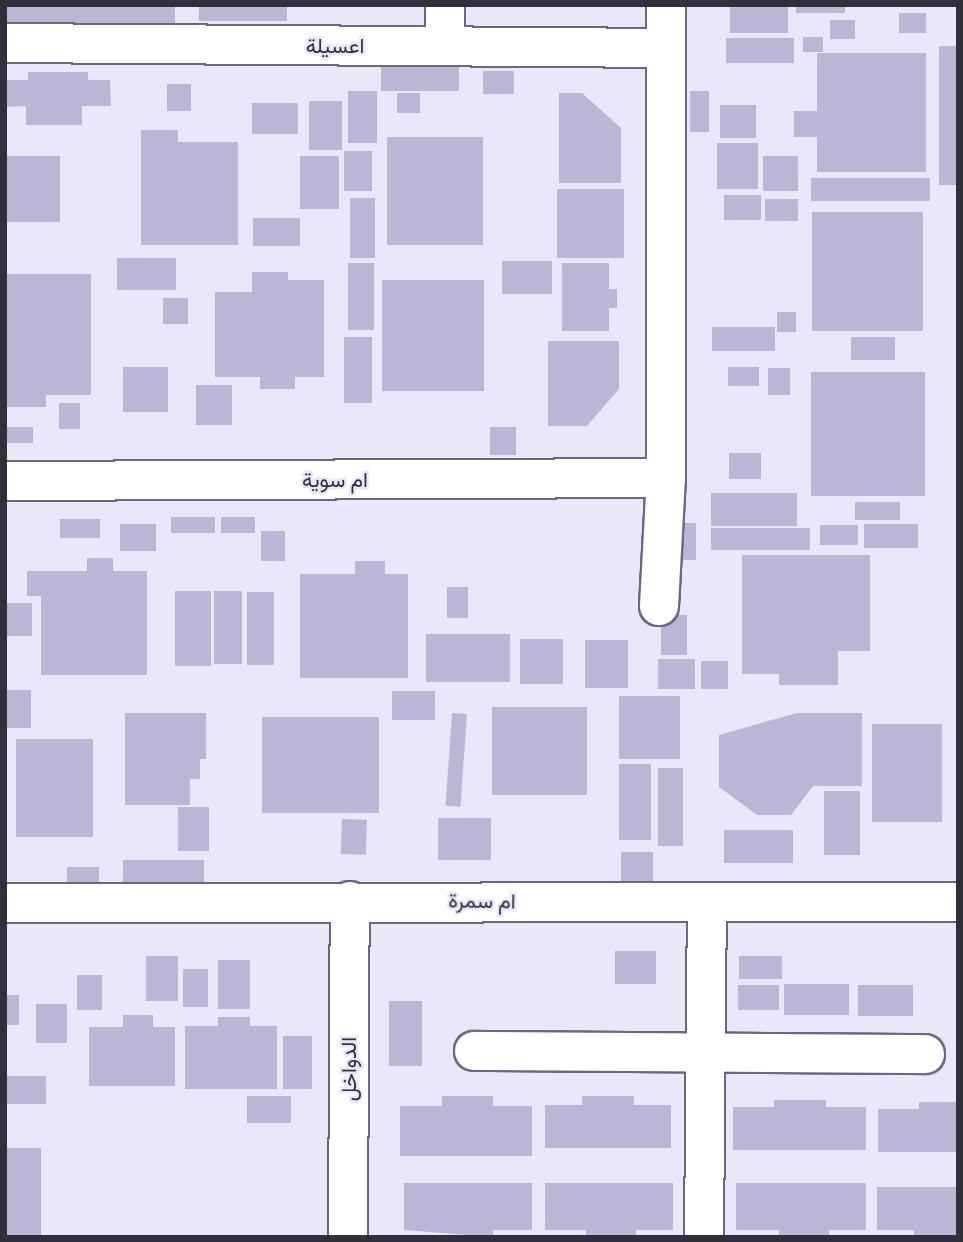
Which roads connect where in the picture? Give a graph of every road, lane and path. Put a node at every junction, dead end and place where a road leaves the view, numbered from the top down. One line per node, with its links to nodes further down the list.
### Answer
1 (445, 5): 4 (street)
2 (666, 5): 5 (street)
3 (5, 43): 4 (street, اعسيلة)
4 (445, 47): 5 (street, اعسيلة)
5 (666, 48): 6 (street)
6 (666, 478): 7 (street, ام سوية); 8 (street)
7 (5, 481)
8 (659, 606)
9 (350, 901): 11 (street, ام سمرة); 12 (street, ام سمرة); 16 (street, الدواخل)
10 (958, 902): 12 (street, ام سمرة)
11 (5, 903)
12 (707, 904): 14 (street)
13 (474, 1051): 14 (street)
14 (707, 1051): 15 (street); 17 (street)
15 (925, 1054)
16 (348, 1237)
17 (704, 1237)

